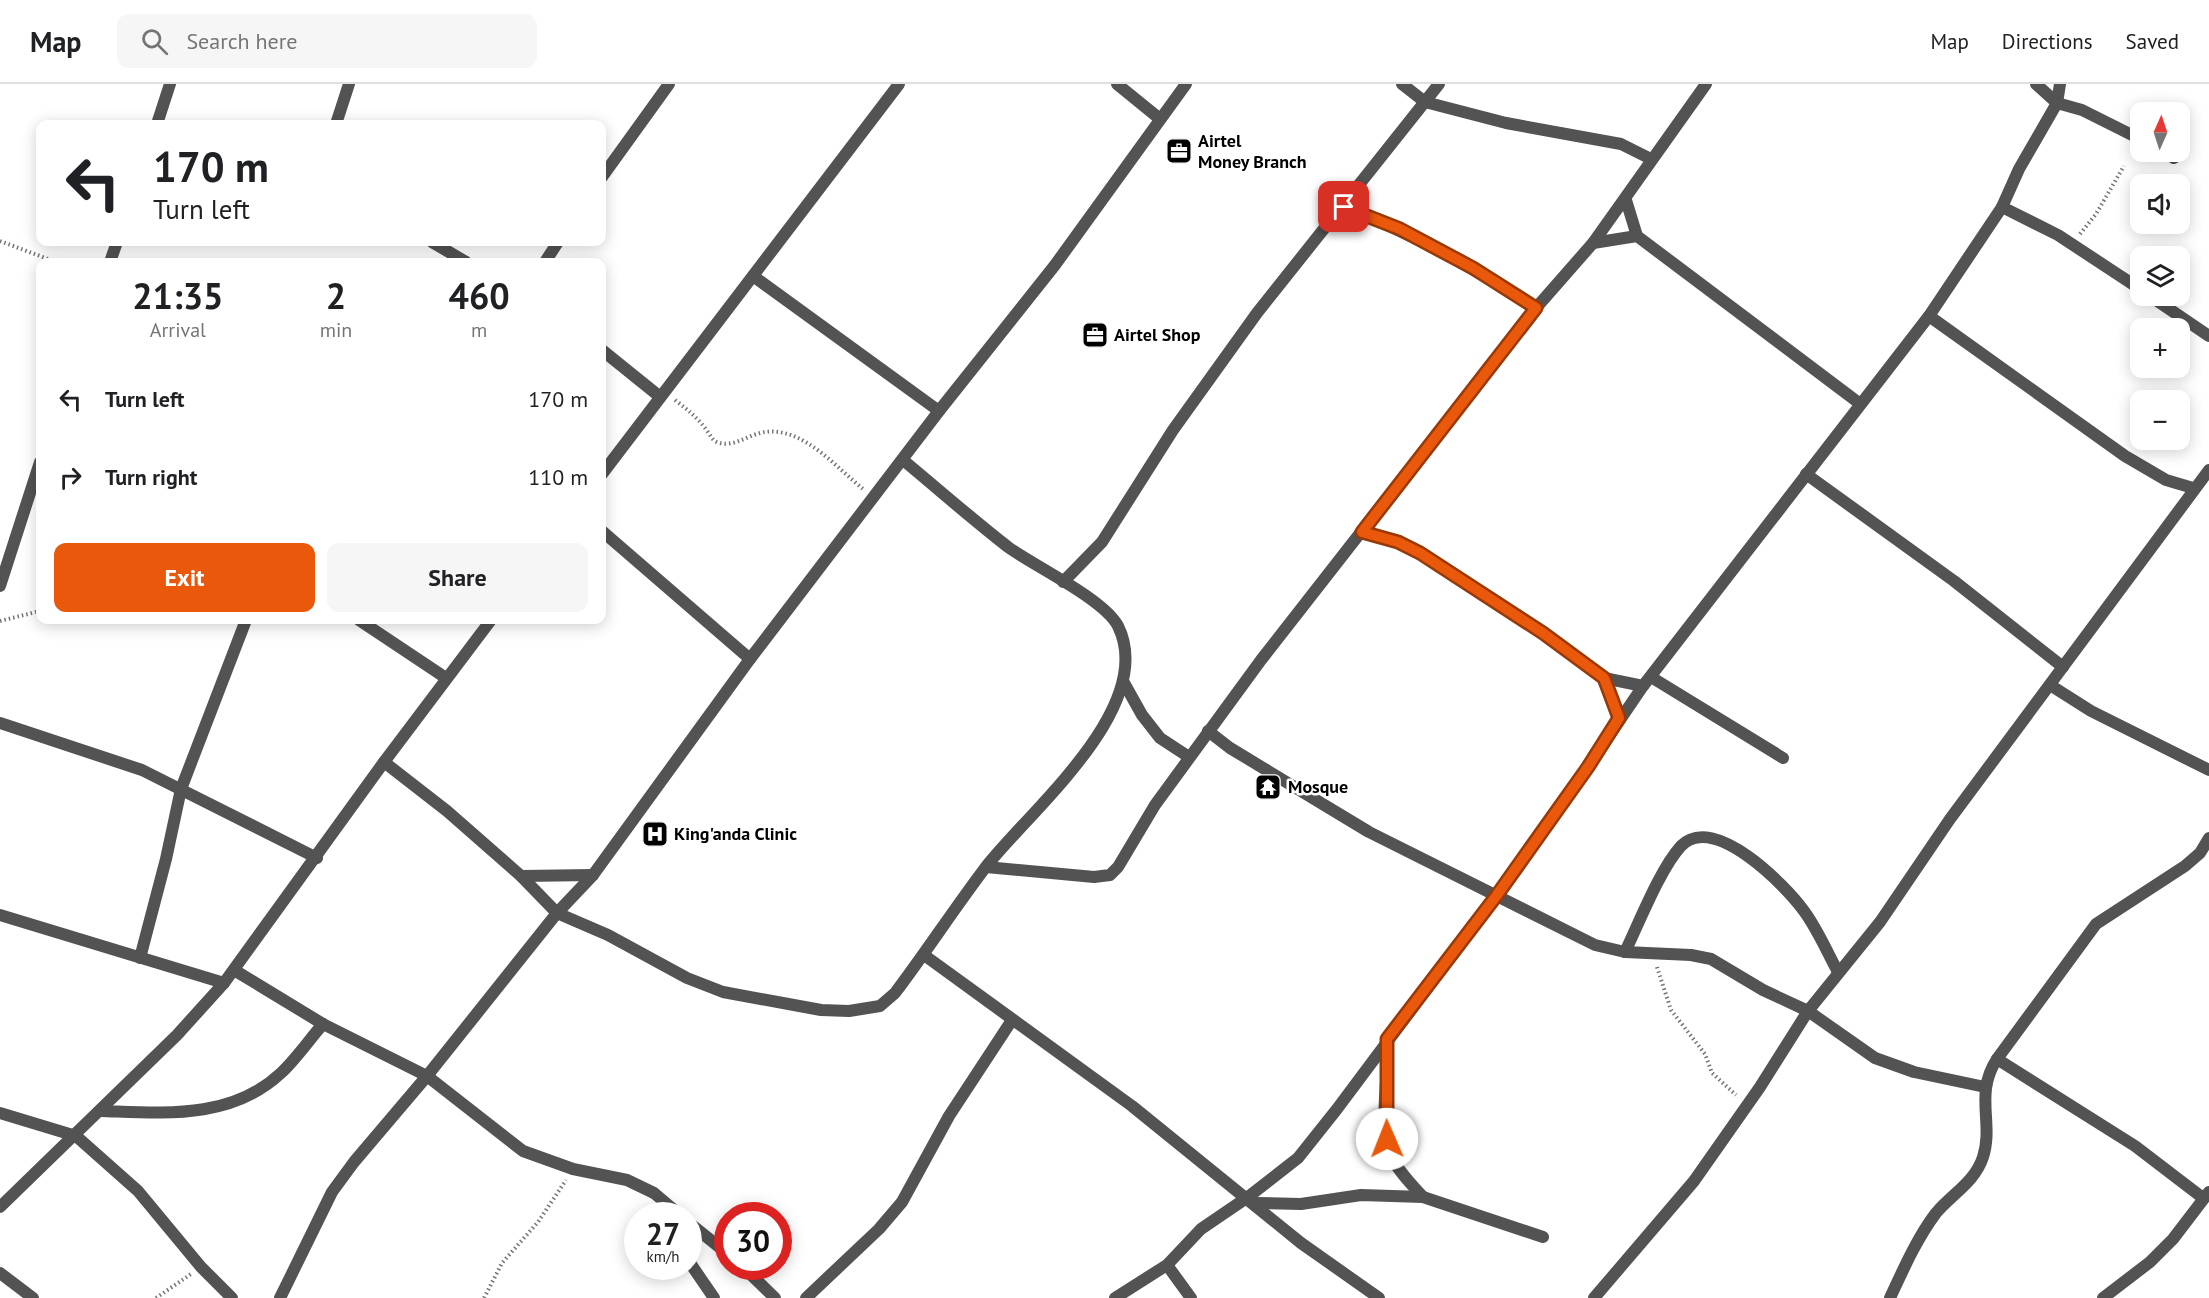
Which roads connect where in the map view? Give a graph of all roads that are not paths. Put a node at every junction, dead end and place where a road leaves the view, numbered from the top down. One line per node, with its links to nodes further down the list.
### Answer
1 (170, 84): 15 (street)
2 (349, 84): 16 (street)
3 (669, 84): 19 (street)
4 (899, 84): 29 (street)
5 (1117, 84): 14 (street)
6 (1185, 84): 14 (street)
7 (1402, 84): 12 (street)
8 (1439, 84): 12 (street)
9 (1706, 84): 18 (street)
10 (2036, 84): 13 (street)
11 (2060, 84): 13 (street)
12 (1425, 102): 18 (street); 21 (street)
13 (2057, 104): 17 (street); 22 (street)
14 (1160, 119): 38 (street)
15 (158, 120)
16 (337, 120)
17 (2130, 134)
18 (1651, 159): 20 (street)
19 (606, 171)
20 (1626, 200): 25 (street); 26 (street)
21 (1344, 207): 32 (street); 47 (street)
22 (2002, 207): 23 (street); 24 (street)
23 (2018, 216): 24 (street); 30 (street)
24 (1992, 222): 33 (street)
25 (1637, 236): 26 (street); 37 (street)
26 (1593, 243): 32 (street)
27 (439, 246): 28 (street)
28 (459, 258)
29 (753, 276): 36 (street); 38 (street)
30 (2130, 282)
31 (2165, 306): 34 (street)
32 (1536, 308): 45 (street)
33 (1929, 316): 37 (street); 44 (street)
34 (2209, 336)
35 (606, 353): 36 (street)
36 (661, 393): 40 (street)
37 (1860, 403): 43 (street)
38 (939, 411): 39 (street)
39 (903, 460): 47 (street); 52 (street)
40 (606, 469)
41 (2209, 470): 44 (street)
42 (36, 474): 48 (street)
43 (1806, 474): 53 (street); 57 (street)
44 (2193, 488): 53 (street)
45 (1362, 532): 55 (street); 61 (street)
46 (606, 534): 52 (street)
47 (1063, 582): 56 (street)
48 (0, 586)
49 (244, 624): 66 (street)
50 (364, 624): 54 (street)
51 (488, 624): 54 (street)
52 (750, 659): 70 (street)
53 (2063, 667): 58 (street)
54 (446, 678): 64 (street)
55 (1604, 678): 57 (street); 59 (street)
56 (1123, 681): 62 (street); 69 (street)
57 (1647, 682): 59 (street); 63 (street)
58 (2050, 685): 65 (street); 79 (street)
59 (1619, 718): 72 (street)
60 (0, 723): 66 (street)
61 (1208, 731): 62 (street); 72 (street)
62 (1189, 758): 69 (street)
63 (1783, 758)
64 (384, 762): 68 (street); 71 (street)
65 (2209, 770)
66 (181, 789): 68 (street); 77 (street)
67 (2209, 838): 85 (street)
68 (317, 858): 78 (street)
69 (986, 867): 76 (street)
70 (593, 875): 71 (street); 73 (street)
71 (521, 876): 73 (street)
72 (1497, 895): 75 (street); 84 (street)
73 (557, 913): 76 (street); 86 (street)
74 (0, 915): 77 (street)
75 (1625, 952): 79 (street); 81 (street)
76 (924, 955): 82 (street)
77 (140, 958): 80 (street)
78 (234, 970): 80 (street); 83 (street)
79 (1838, 972): 81 (street)
80 (224, 982): 88 (street)
81 (1808, 1011): 87 (street); 114 (street)
82 (1012, 1020): 94 (street); 110 (street)
83 (323, 1024): 86 (street); 88 (street)
84 (1387, 1039): 93 (street); 94 (street)
85 (1997, 1059): 87 (street); 92 (street)
86 (427, 1076): 91 (street); 108 (street)
87 (1985, 1087): 115 (street)
88 (101, 1111): 90 (street)
89 (0, 1113): 90 (street)
90 (76, 1136): 97 (street); 107 (street)
91 (654, 1193): 95 (street); 96 (street)
92 (2206, 1195): 116 (street)
93 (1423, 1197): 94 (street); 99 (street)
94 (1251, 1200): 101 (street); 113 (street)
95 (658, 1202)
96 (665, 1202)
97 (0, 1207)
98 (702, 1233): 100 (street)
99 (1543, 1237)
100 (714, 1243)
101 (1167, 1265): 111 (street); 112 (street)
102 (0, 1273): 106 (street)
103 (702, 1280): 109 (street)
104 (755, 1280): 105 (street)
105 (771, 1297)
106 (33, 1298)
107 (232, 1298)
108 (280, 1298)
109 (714, 1298)
110 (806, 1298)
111 (1115, 1298)
112 (1191, 1298)
113 (1379, 1298)
114 (1594, 1298)
115 (1890, 1298)
116 (2103, 1298)

